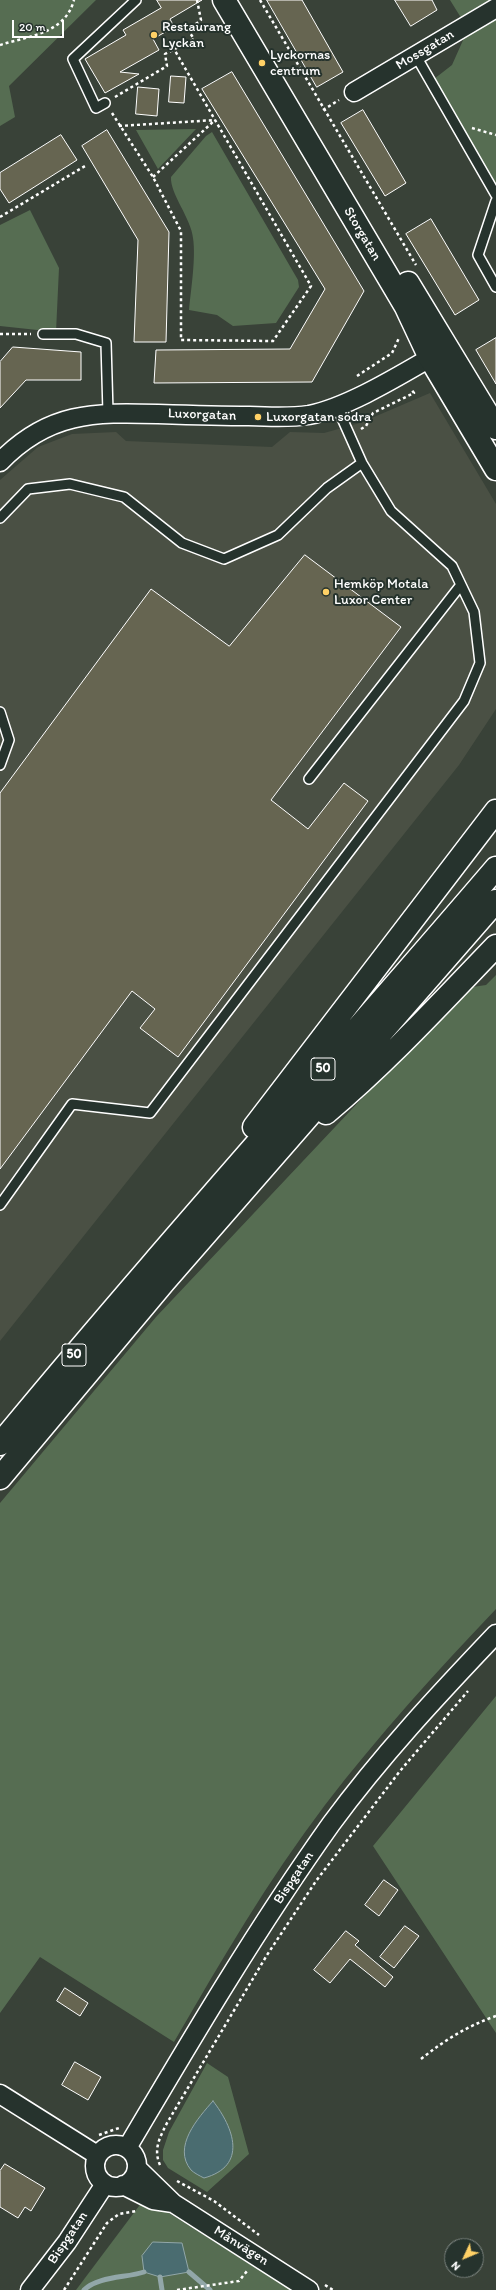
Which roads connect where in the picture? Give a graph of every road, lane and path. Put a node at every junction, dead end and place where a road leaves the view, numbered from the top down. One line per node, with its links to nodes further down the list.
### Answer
1 (74, 0): 9 (path)
2 (136, 0): 13 (lane)
3 (202, 0): 7 (path)
4 (224, 0): 27 (main road, Storgatan)
5 (240, 0): 26 (main road, Storgatan)
6 (260, 0): 21 (path)
7 (198, 1): 10 (path)
8 (496, 8): 11 (street, Mossgatan)
9 (0, 45)
10 (174, 49): 13 (path); 14 (path)
11 (416, 56): 12 (street, Mossgatan); 18 (lane)
12 (354, 92)
13 (105, 103): 15 (path)
14 (215, 120): 15 (path); 17 (path); 17 (path)
15 (119, 126): 17 (path)
16 (85, 166): 20 (path)
17 (153, 177)
18 (496, 195)
19 (496, 201): 22 (lane)
20 (0, 217)
21 (419, 271)
22 (496, 287)
23 (0, 334): 24 (path)
24 (43, 334): 30 (lane)
25 (400, 334): 28 (path)
26 (449, 348): 27 (street, Luxorgatan); 31 (main road, Storgatan)
27 (430, 358): 29 (street, Luxorgatan); 34 (main road, Storgatan)
28 (354, 378)
29 (337, 407): 30 (street, Luxorgatan); 33 (lane)
30 (108, 413): 32 (street, Luxorgatan)
31 (496, 428)
32 (0, 462)
33 (362, 463): 35 (lane); 36 (lane)
34 (496, 470)
35 (0, 518)
36 (460, 586): 39 (lane); 45 (lane)
37 (0, 712): 38 (lane)
38 (0, 765)
39 (309, 779)
40 (496, 811): 46 (main road)
41 (496, 868): 46 (main road, 50)
42 (496, 901): 44 (main road, 50)
43 (496, 946): 44 (main road)
44 (274, 1156): 48 (main road, 50)
45 (0, 1205)
46 (148, 1266): 47 (main road, 50)
47 (0, 1444)
48 (0, 1478)
49 (496, 1634): 54 (street, Bispgatan)
50 (474, 1685): 59 (path)
51 (496, 2016): 52 (path)
52 (421, 2059)
53 (0, 2094): 55 (street)
54 (127, 2148): 55 (street); 56 (street)
55 (97, 2155): 57 (street)
56 (136, 2168): 58 (street); 59 (street)
57 (105, 2184): 58 (street); 61 (street, Bispgatan)
58 (123, 2185): 59 (street, Månvägen)
59 (157, 2194): 60 (street, Månvägen); 62 (path)
60 (258, 2256): 63 (path); 64 (street, Månvägen)
61 (30, 2290)
62 (64, 2290)
63 (177, 2290)
64 (309, 2290)

